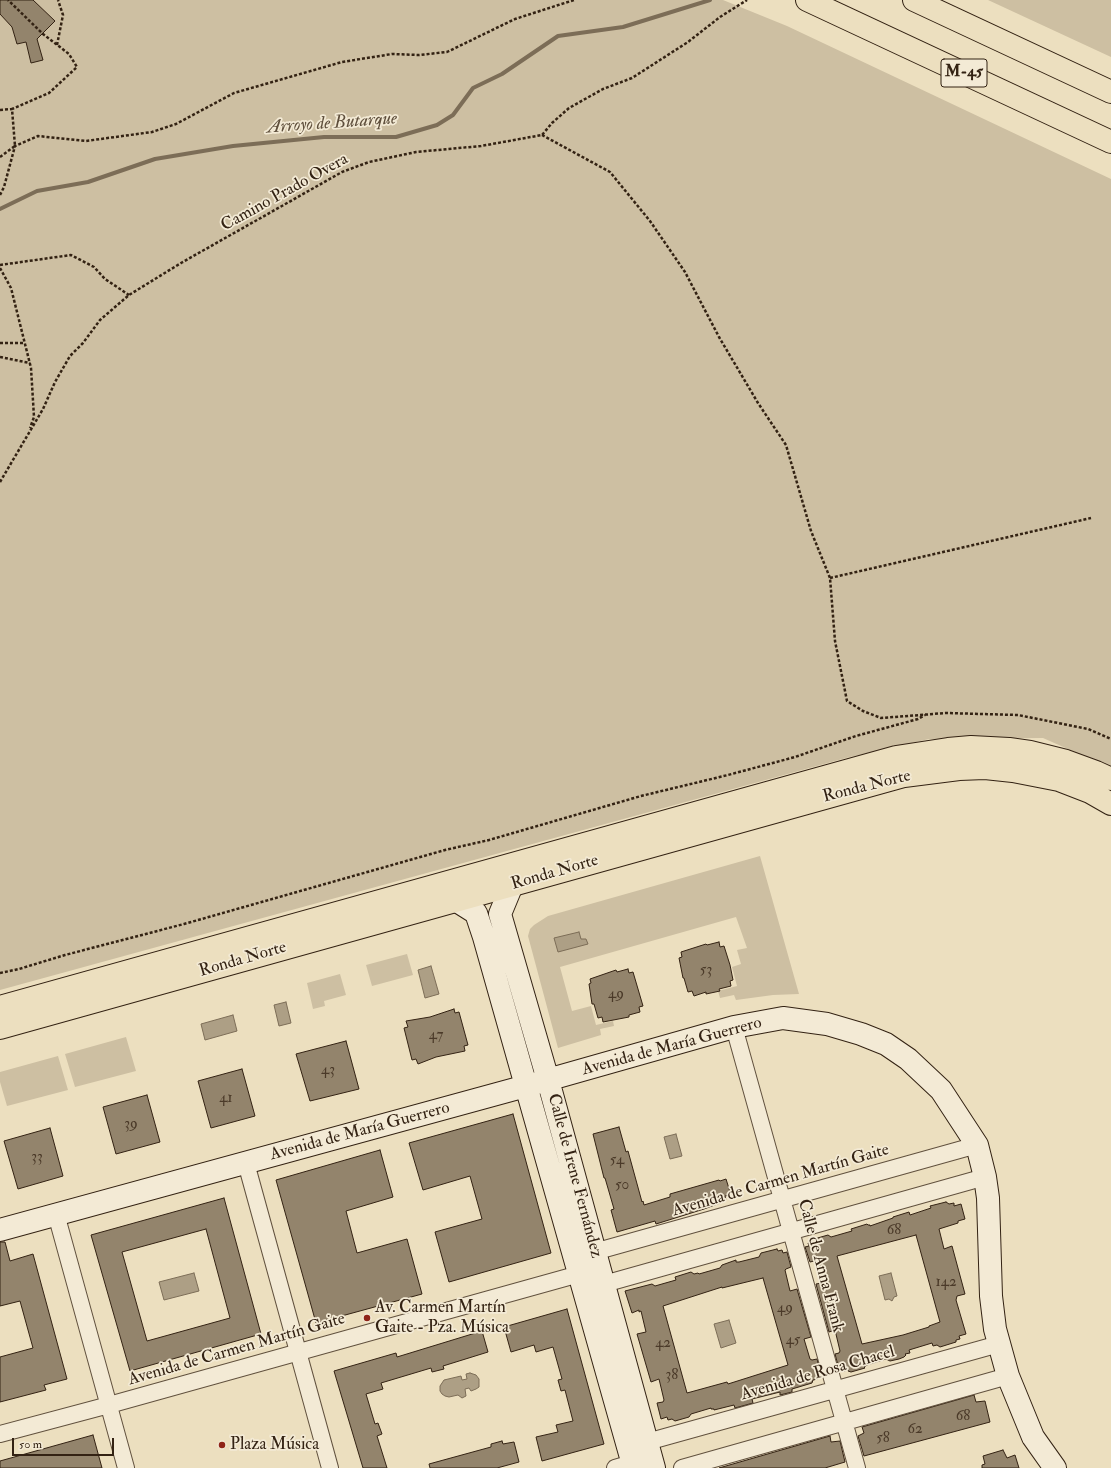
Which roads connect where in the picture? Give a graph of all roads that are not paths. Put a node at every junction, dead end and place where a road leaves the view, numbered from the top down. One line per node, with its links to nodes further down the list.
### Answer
1 (914, 0): 3 (main road, M-45)
2 (812, 2): 4 (main road, M-45)
3 (1111, 92)
4 (1111, 142)
5 (1111, 779): 9 (main road, Ronda Norte)
6 (1111, 804): 7 (main road, Ronda Norte)
7 (512, 885): 8 (main road, Ronda Norte); 12 (street, Calle de Irene Fernández)
8 (457, 901): 11 (main road, Ronda Norte); 13 (street, Calle de Irene Fernández)
9 (0, 1006)
10 (734, 1027): 12 (street, Avenida de María Guerrero); 14 (street, Avenida de María Guerrero); 17 (street, Calle de Anna Frank)
11 (0, 1028)
12 (548, 1080): 13 (street, Avenida de María Guerrero); 21 (street, Calle de Irene Fernández)
13 (526, 1086): 15 (street, Avenida de María Guerrero); 21 (street, Calle de Irene Fernández)
14 (977, 1145): 16 (street, Avenida de María Guerrero); 17 (street, Avenida de Carmen Martín Gaite)
15 (246, 1163): 18 (street, Avenida de María Guerrero); 23 (street)
16 (985, 1177): 20 (street, Avenida de Carmen Martín Gaite); 22 (street, Avenida de María Guerrero)
17 (782, 1201): 20 (street, Calle de Anna Frank); 21 (street, Avenida de Carmen Martín Gaite)
18 (56, 1214): 19 (street, Avenida de María Guerrero); 26 (street)
19 (0, 1230)
20 (791, 1232): 21 (street, Avenida de Carmen Martín Gaite); 25 (street, Calle de Anna Frank)
21 (594, 1270): 23 (street, Avenida de Carmen Martín Gaite); 29 (street, Calle de Irene Fernández); 30 (street, Calle de Irene Fernández)
22 (999, 1344): 24 (street, Avenida de María Guerrero); 25 (street, Avenida de Rosa Chacel)
23 (298, 1353): 26 (street, Avenida de Carmen Martín Gaite); 32 (street)
24 (1008, 1376): 27 (street); 36 (street, Avenida de María Guerrero)
25 (834, 1389): 27 (street, Calle de Anna Frank); 29 (street, Avenida de Rosa Chacel)
26 (109, 1405): 28 (street, Avenida de Carmen Martín Gaite); 31 (street)
27 (844, 1422): 34 (street); 35 (street, Calle de Anna Frank)
28 (0, 1434)
29 (647, 1442): 33 (street, Calle de Irene Fernández)
30 (627, 1466)
31 (126, 1468)
32 (330, 1468)
33 (654, 1468)
34 (682, 1468)
35 (857, 1468)
36 (1055, 1468)

